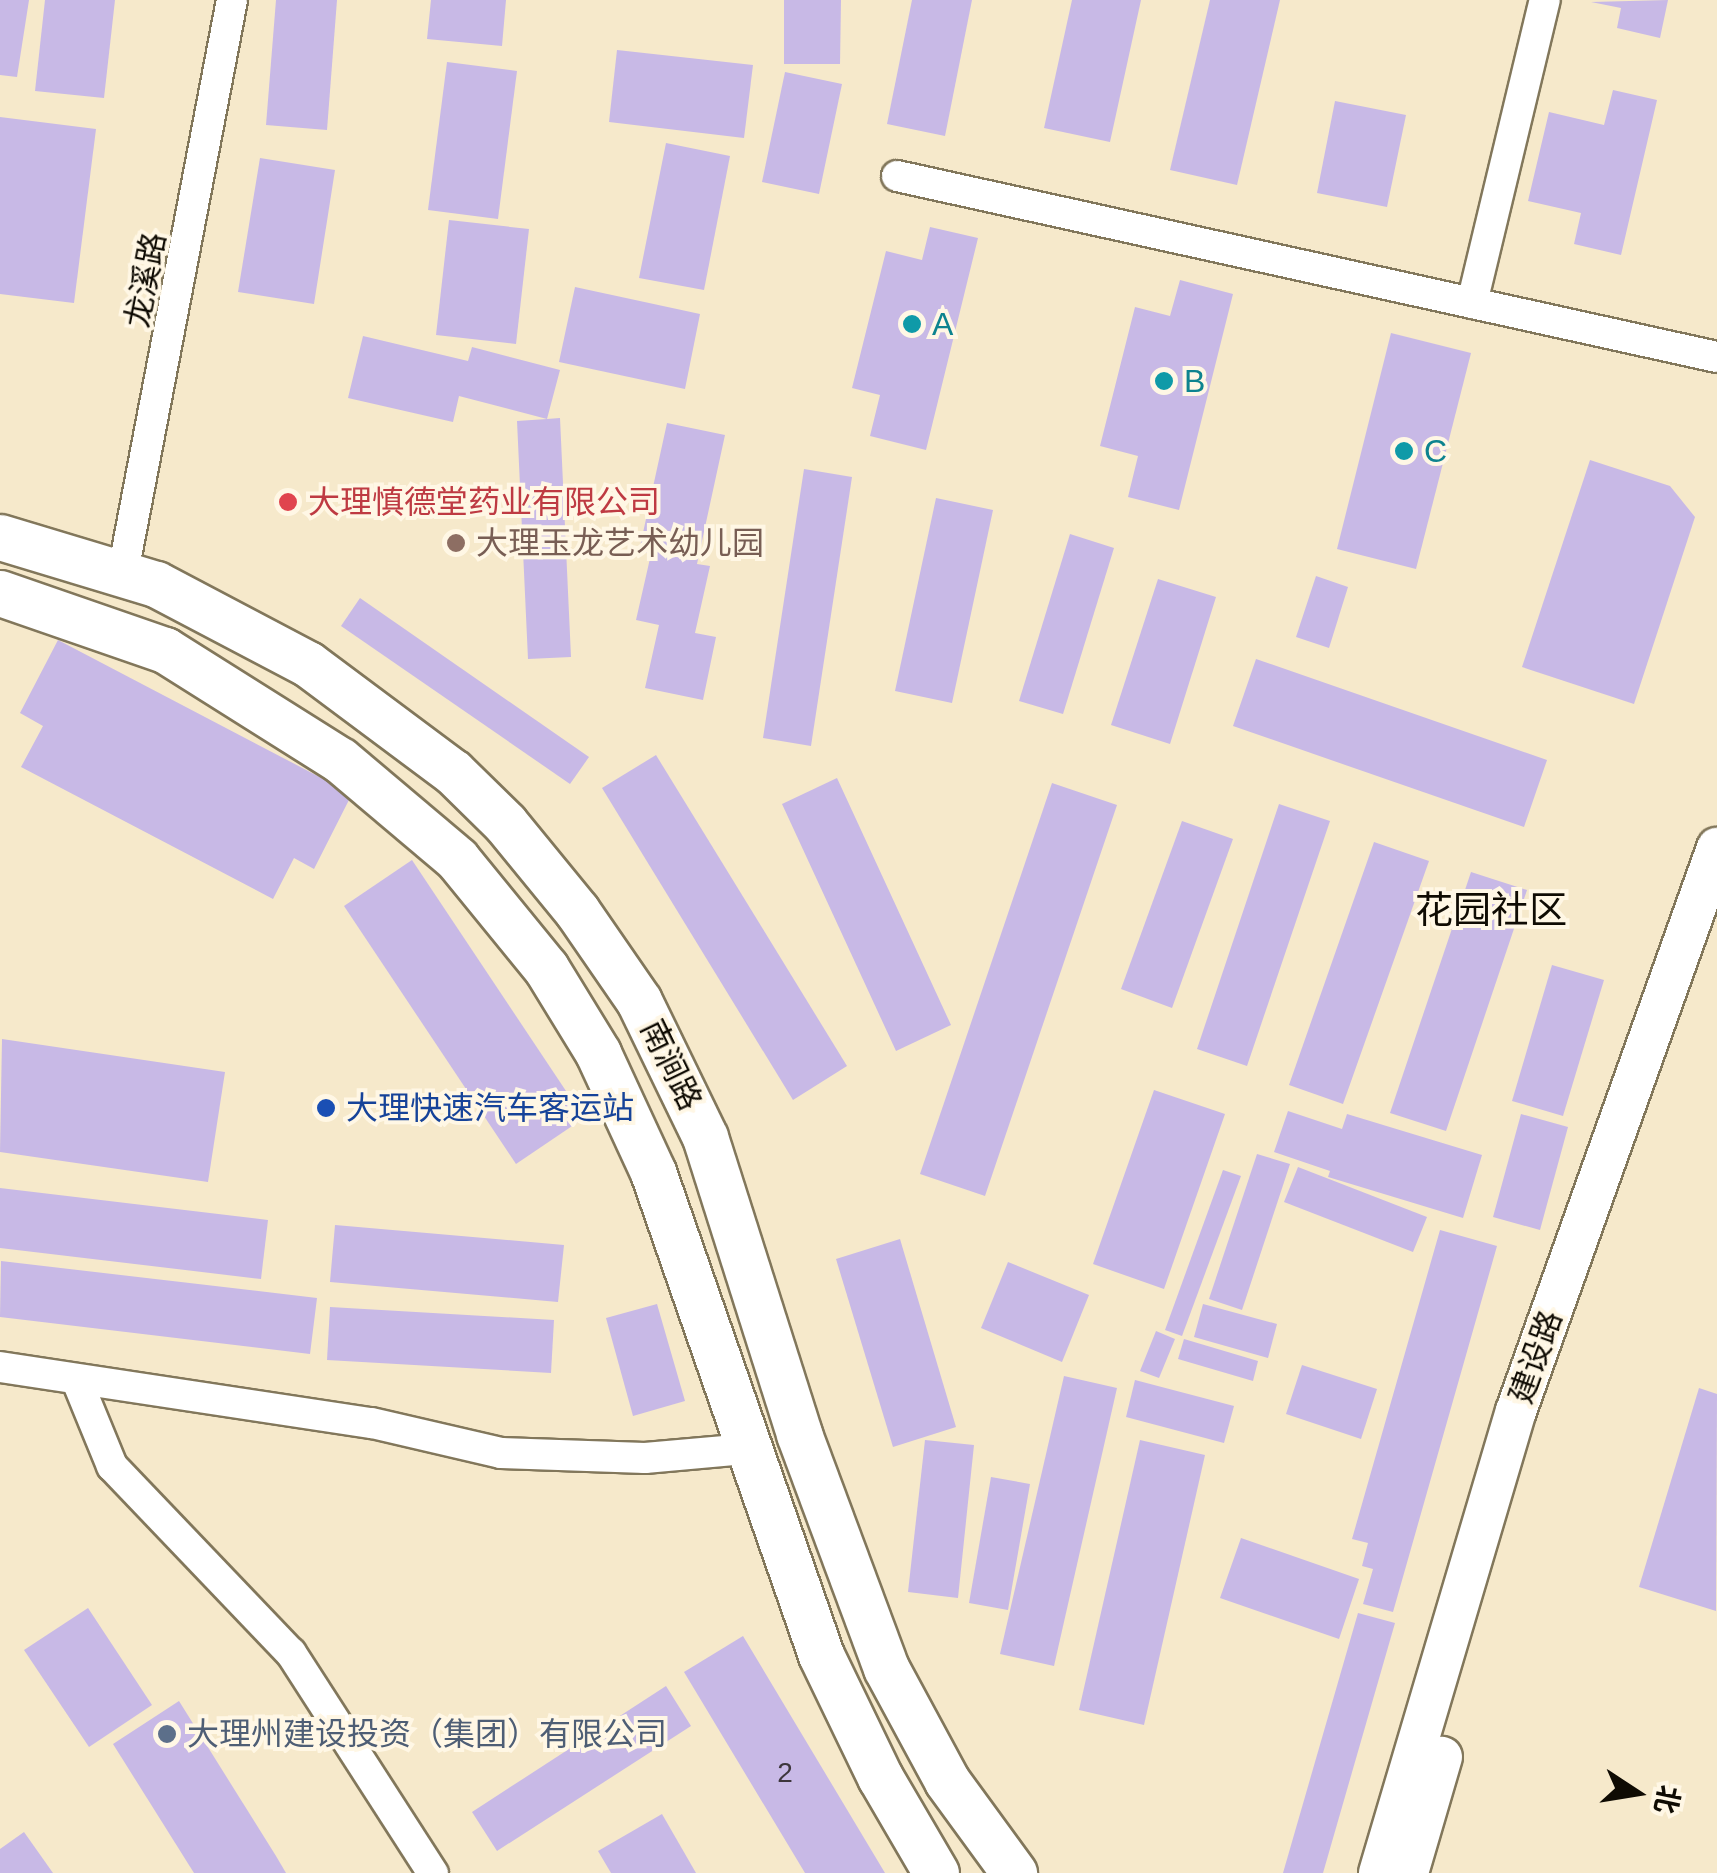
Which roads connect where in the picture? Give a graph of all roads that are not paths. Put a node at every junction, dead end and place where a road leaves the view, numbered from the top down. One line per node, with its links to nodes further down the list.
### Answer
1 (232, 0): 7 (street, 龙溪路)
2 (1545, 0): 4 (street)
3 (898, 176): 4 (street)
4 (1472, 303): 5 (street)
5 (1717, 357)
6 (0, 538): 7 (highway, 南涧路)
7 (124, 572): 9 (highway); 14 (highway, 南涧路)
8 (0, 593): 9 (highway, 南涧路)
9 (111, 628): 15 (highway, 南涧路)
10 (1717, 848): 19 (main road, 建设路)
11 (1717, 920): 20 (main road, 建设路)
12 (0, 1367): 13 (street)
13 (78, 1383): 15 (street); 16 (street)
14 (799, 1434): 15 (highway); 18 (highway, 南涧路)
15 (746, 1449): 17 (highway, 南涧路)
16 (433, 1873)
17 (936, 1873)
18 (1014, 1873)
19 (1379, 1873)
20 (1408, 1873)

